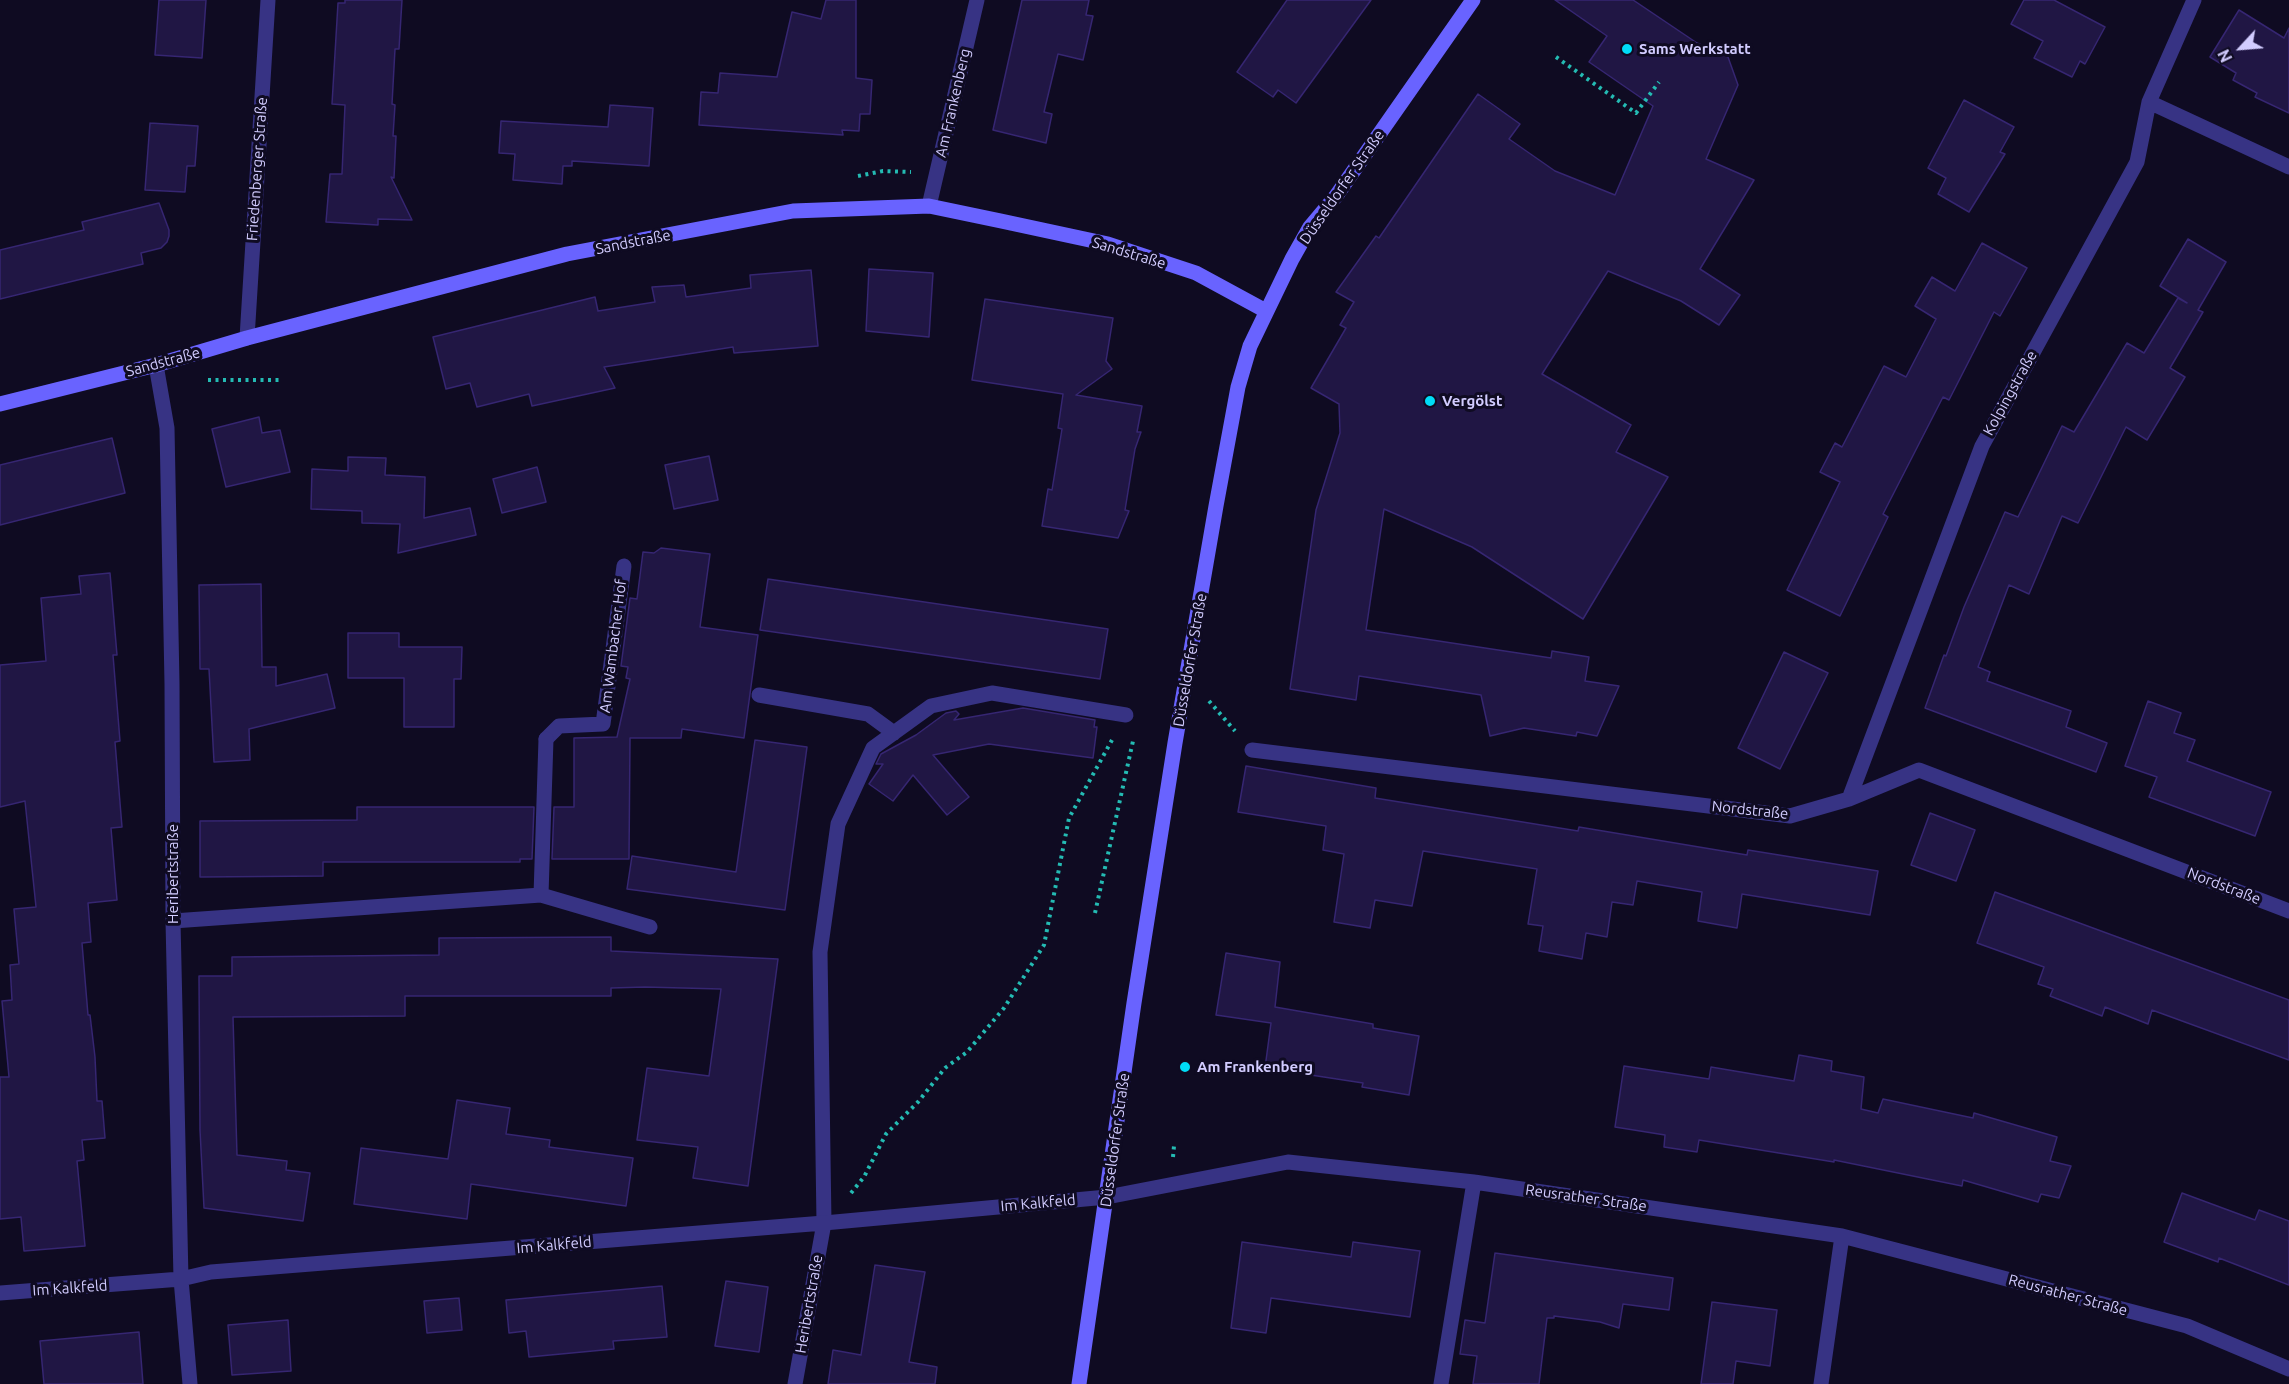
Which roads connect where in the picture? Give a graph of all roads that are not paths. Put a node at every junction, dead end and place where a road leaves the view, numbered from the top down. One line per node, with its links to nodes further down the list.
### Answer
1 (268, 0): 9 (street, Friedenberger Straße)
2 (977, 0): 7 (street, Am Frankenberg)
3 (1473, 0): 8 (main road, Düsseldorfer Straße)
4 (2194, 0): 5 (street, Kolpingstraße)
5 (2149, 102): 6 (street); 17 (street, Kolpingstraße)
6 (2289, 166)
7 (929, 206): 8 (main road, Sandstraße); 9 (main road, Sandstraße)
8 (1266, 311): 23 (main road, Düsseldorfer Straße)
9 (247, 338): 10 (main road, Sandstraße)
10 (156, 365): 11 (main road, Sandstraße); 20 (street, Heribertstraße)
11 (0, 404)
12 (624, 566): 18 (street, Am Wambacher Hof)
13 (759, 695): 15 (street)
14 (1126, 715): 15 (street)
15 (894, 733): 24 (street)
16 (1252, 750): 17 (street, Nordstraße)
17 (1849, 799): 19 (street, Nordstraße)
18 (541, 895): 20 (street); 21 (street)
19 (2289, 911)
20 (173, 921): 26 (street, Heribertstraße)
21 (650, 927)
22 (1474, 1182): 23 (street, Reusrather Straße); 25 (street, Reusrather Straße); 32 (street)
23 (1107, 1197): 24 (street, Im Kalkfeld); 31 (main road, Düsseldorfer Straße)
24 (824, 1223): 26 (street, Im Kalkfeld); 30 (street, Heribertstraße)
25 (1842, 1236): 28 (street, Reusrather Straße); 33 (street)
26 (181, 1280): 27 (street, Im Kalkfeld); 29 (street, Heribertstraße)
27 (0, 1293)
28 (2289, 1369)
29 (190, 1384)
30 (795, 1384)
31 (1079, 1384)
32 (1441, 1384)
33 (1821, 1384)

